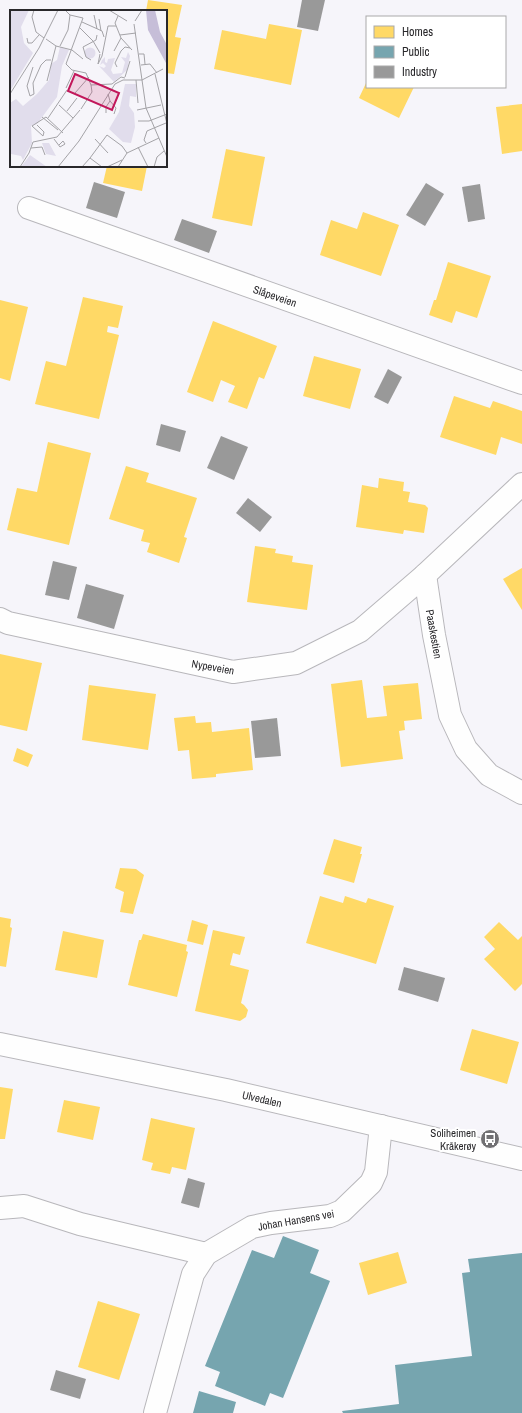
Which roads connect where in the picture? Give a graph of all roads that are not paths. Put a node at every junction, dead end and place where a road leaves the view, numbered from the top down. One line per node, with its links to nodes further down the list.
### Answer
1 (29, 208): 2 (street, Slåpeveien)
2 (522, 383)
3 (522, 484): 4 (street)
4 (425, 575): 5 (street, Nypeveien); 6 (street, Paaskestien)
5 (0, 620)
6 (522, 793)
7 (0, 1044): 8 (street, Ulvedalen)
8 (381, 1126): 9 (street, Ulvedalen); 11 (street, Johan Hansens vei)
9 (522, 1159)
10 (0, 1208): 11 (street)
11 (206, 1254): 12 (street, Johan Hansens vei)
12 (155, 1413)

